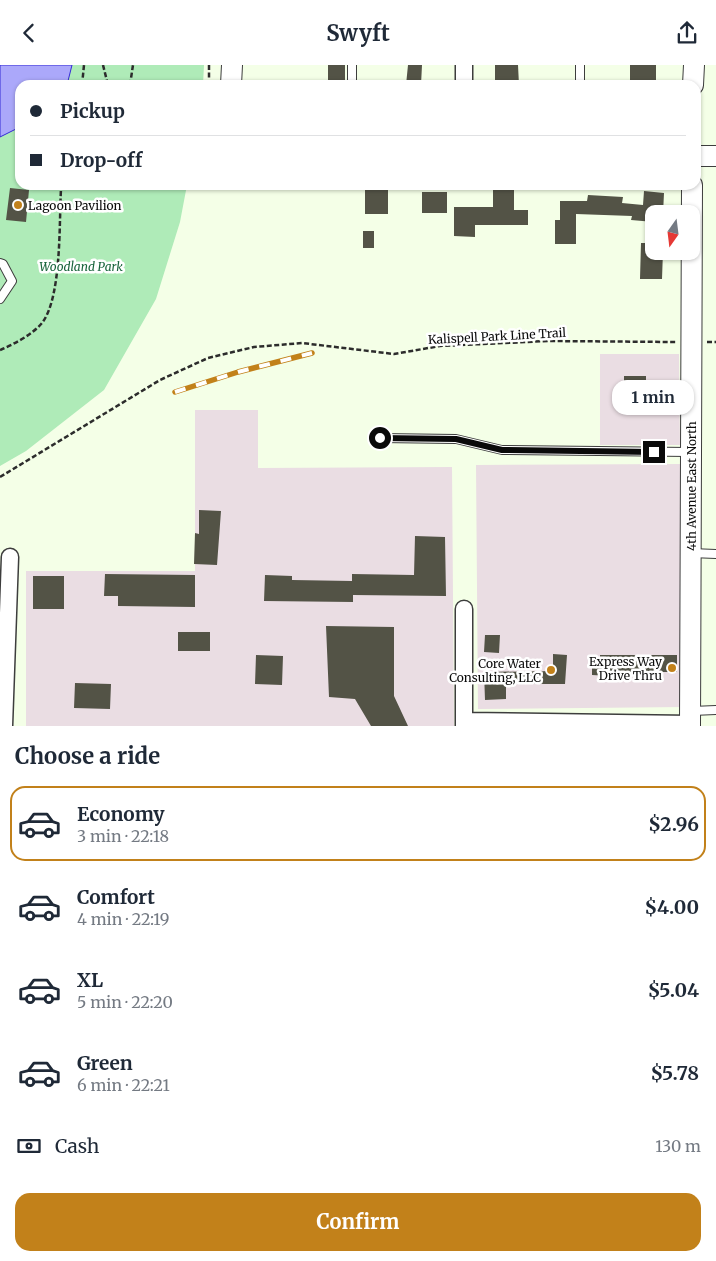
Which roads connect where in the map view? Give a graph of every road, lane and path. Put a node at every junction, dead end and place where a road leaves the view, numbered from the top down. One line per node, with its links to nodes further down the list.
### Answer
1 (84, 65): 10 (path)
2 (103, 65): 11 (path)
3 (133, 65): 12 (path)
4 (209, 65): 13 (path)
5 (232, 65): 14 (street)
6 (352, 65): 15 (lane)
7 (464, 65): 16 (street)
8 (580, 65): 17 (lane)
9 (694, 65): 18 (street)
10 (82, 80)
11 (107, 80)
12 (131, 80)
13 (208, 80)
14 (231, 80)
15 (352, 80)
16 (464, 80)
17 (580, 80)
18 (693, 80)
19 (716, 156): 20 (street)
20 (701, 157)
21 (61, 190): 27 (path)
22 (692, 190): 25 (street, 4th Avenue East North)
23 (0, 263): 24 (lane)
24 (0, 299)
25 (692, 342): 26 (path, Kalispell Park Line Trail); 29 (street, 4th Avenue East North); 30 (path, Kalispell Park Line Trail)
26 (716, 342)
27 (0, 350)
28 (380, 438): 29 (lane)
29 (691, 452): 31 (street, 4th Avenue East North)
30 (0, 477)
31 (691, 553): 32 (lane); 37 (street, 4th Avenue East North)
32 (716, 554)
33 (10, 557): 35 (street)
34 (464, 609): 38 (street)
35 (3, 685): 39 (street)
36 (716, 710): 37 (lane)
37 (691, 720): 40 (street)
38 (464, 723): 40 (street)
39 (3, 724)
40 (580, 724)

